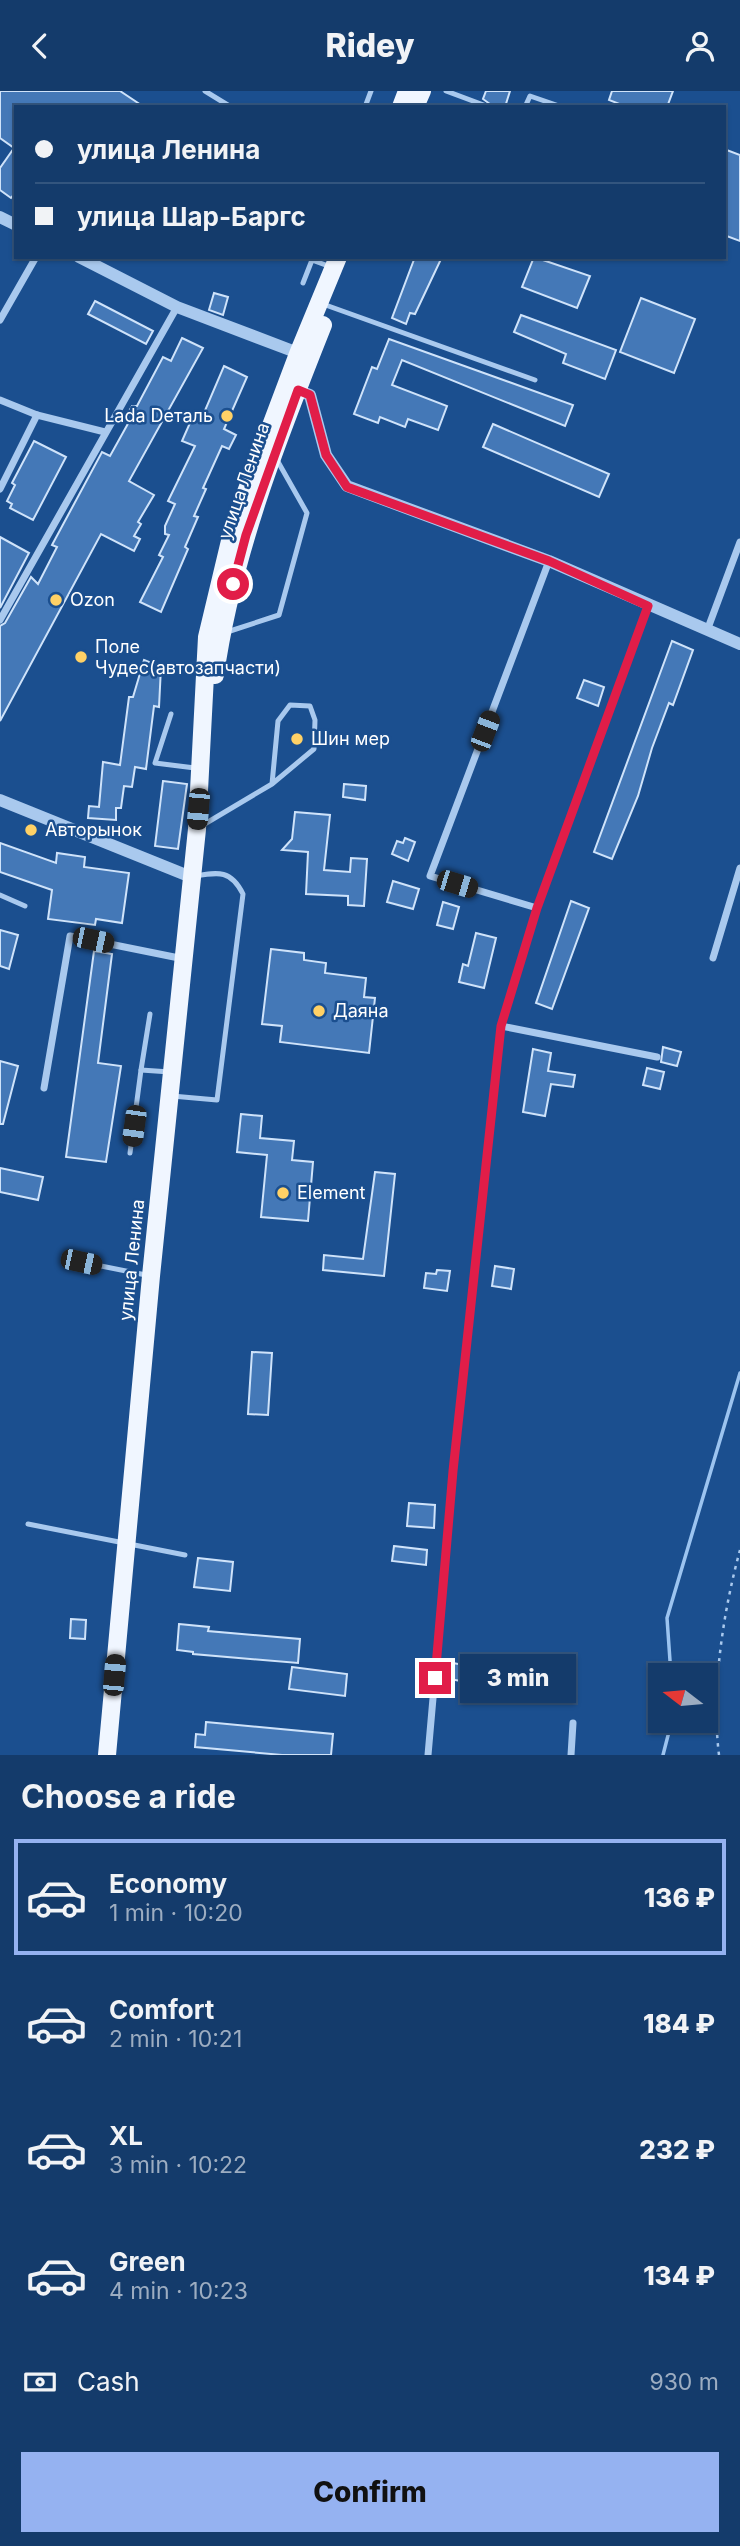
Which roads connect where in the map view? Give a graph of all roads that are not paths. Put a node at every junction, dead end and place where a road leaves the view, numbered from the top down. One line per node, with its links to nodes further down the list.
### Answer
1 (205, 91): 3 (lane)
2 (446, 91): 4 (lane)
3 (229, 105)
4 (484, 105)
5 (526, 105): 6 (lane)
6 (556, 105)
7 (35, 259): 14 (street)
8 (83, 259): 13 (street)
9 (350, 259): 12 (main road, улица Ленина)
10 (336, 263): 11 (lane); 12 (main road, улица Ленина)
11 (303, 283)
12 (325, 305): 15 (main road, улица Ленина); 16 (lane)
13 (177, 307): 15 (street); 20 (street)
14 (0, 320)
15 (304, 356): 17 (main road, улица Ленина)
16 (535, 380)
17 (292, 388): 21 (main road, улица Ленина); 24 (street); 31 (main road, улица Ленина)
18 (0, 400): 19 (street)
19 (37, 415): 20 (street); 22 (street)
20 (105, 432): 26 (street)
21 (274, 455): 28 (main road, улица Ленина); 28 (lane)
22 (0, 489)
23 (740, 542): 27 (street)
24 (549, 561): 25 (street); 39 (street)
25 (648, 606): 27 (street); 39 (street)
26 (0, 620)
27 (708, 628): 29 (street)
28 (221, 633): 31 (main road, улица Ленина)
29 (737, 645)
30 (170, 714): 31 (lane)
31 (201, 769): 34 (main road, улица Ленина)
32 (272, 784): 32 (lane); 34 (lane)
33 (0, 800): 36 (street)
34 (197, 829): 36 (main road, улица Ленина)
35 (740, 868): 40 (street)
36 (191, 877): 41 (main road, улица Ленина); 48 (lane)
37 (0, 894): 38 (lane)
38 (25, 906)
39 (537, 908): 43 (street)
40 (713, 958)
41 (185, 959): 46 (main road, улица Ленина); 47 (street)
42 (150, 1014): 45 (lane)
43 (501, 1026): 44 (street); 57 (street)
44 (657, 1057)
45 (142, 1070): 46 (lane); 49 (lane)
46 (173, 1072): 48 (main road, улица Ленина)
47 (44, 1088)
48 (171, 1095): 51 (main road, улица Ленина)
49 (130, 1153)
50 (81, 1262): 51 (lane)
51 (151, 1276): 53 (main road, улица Ленина)
52 (28, 1524): 53 (lane)
53 (126, 1542): 54 (lane); 56 (main road, улица Ленина)
54 (185, 1555)
55 (573, 1723): 58 (street)
56 (107, 1755)
57 (429, 1755)
58 (571, 1755)

